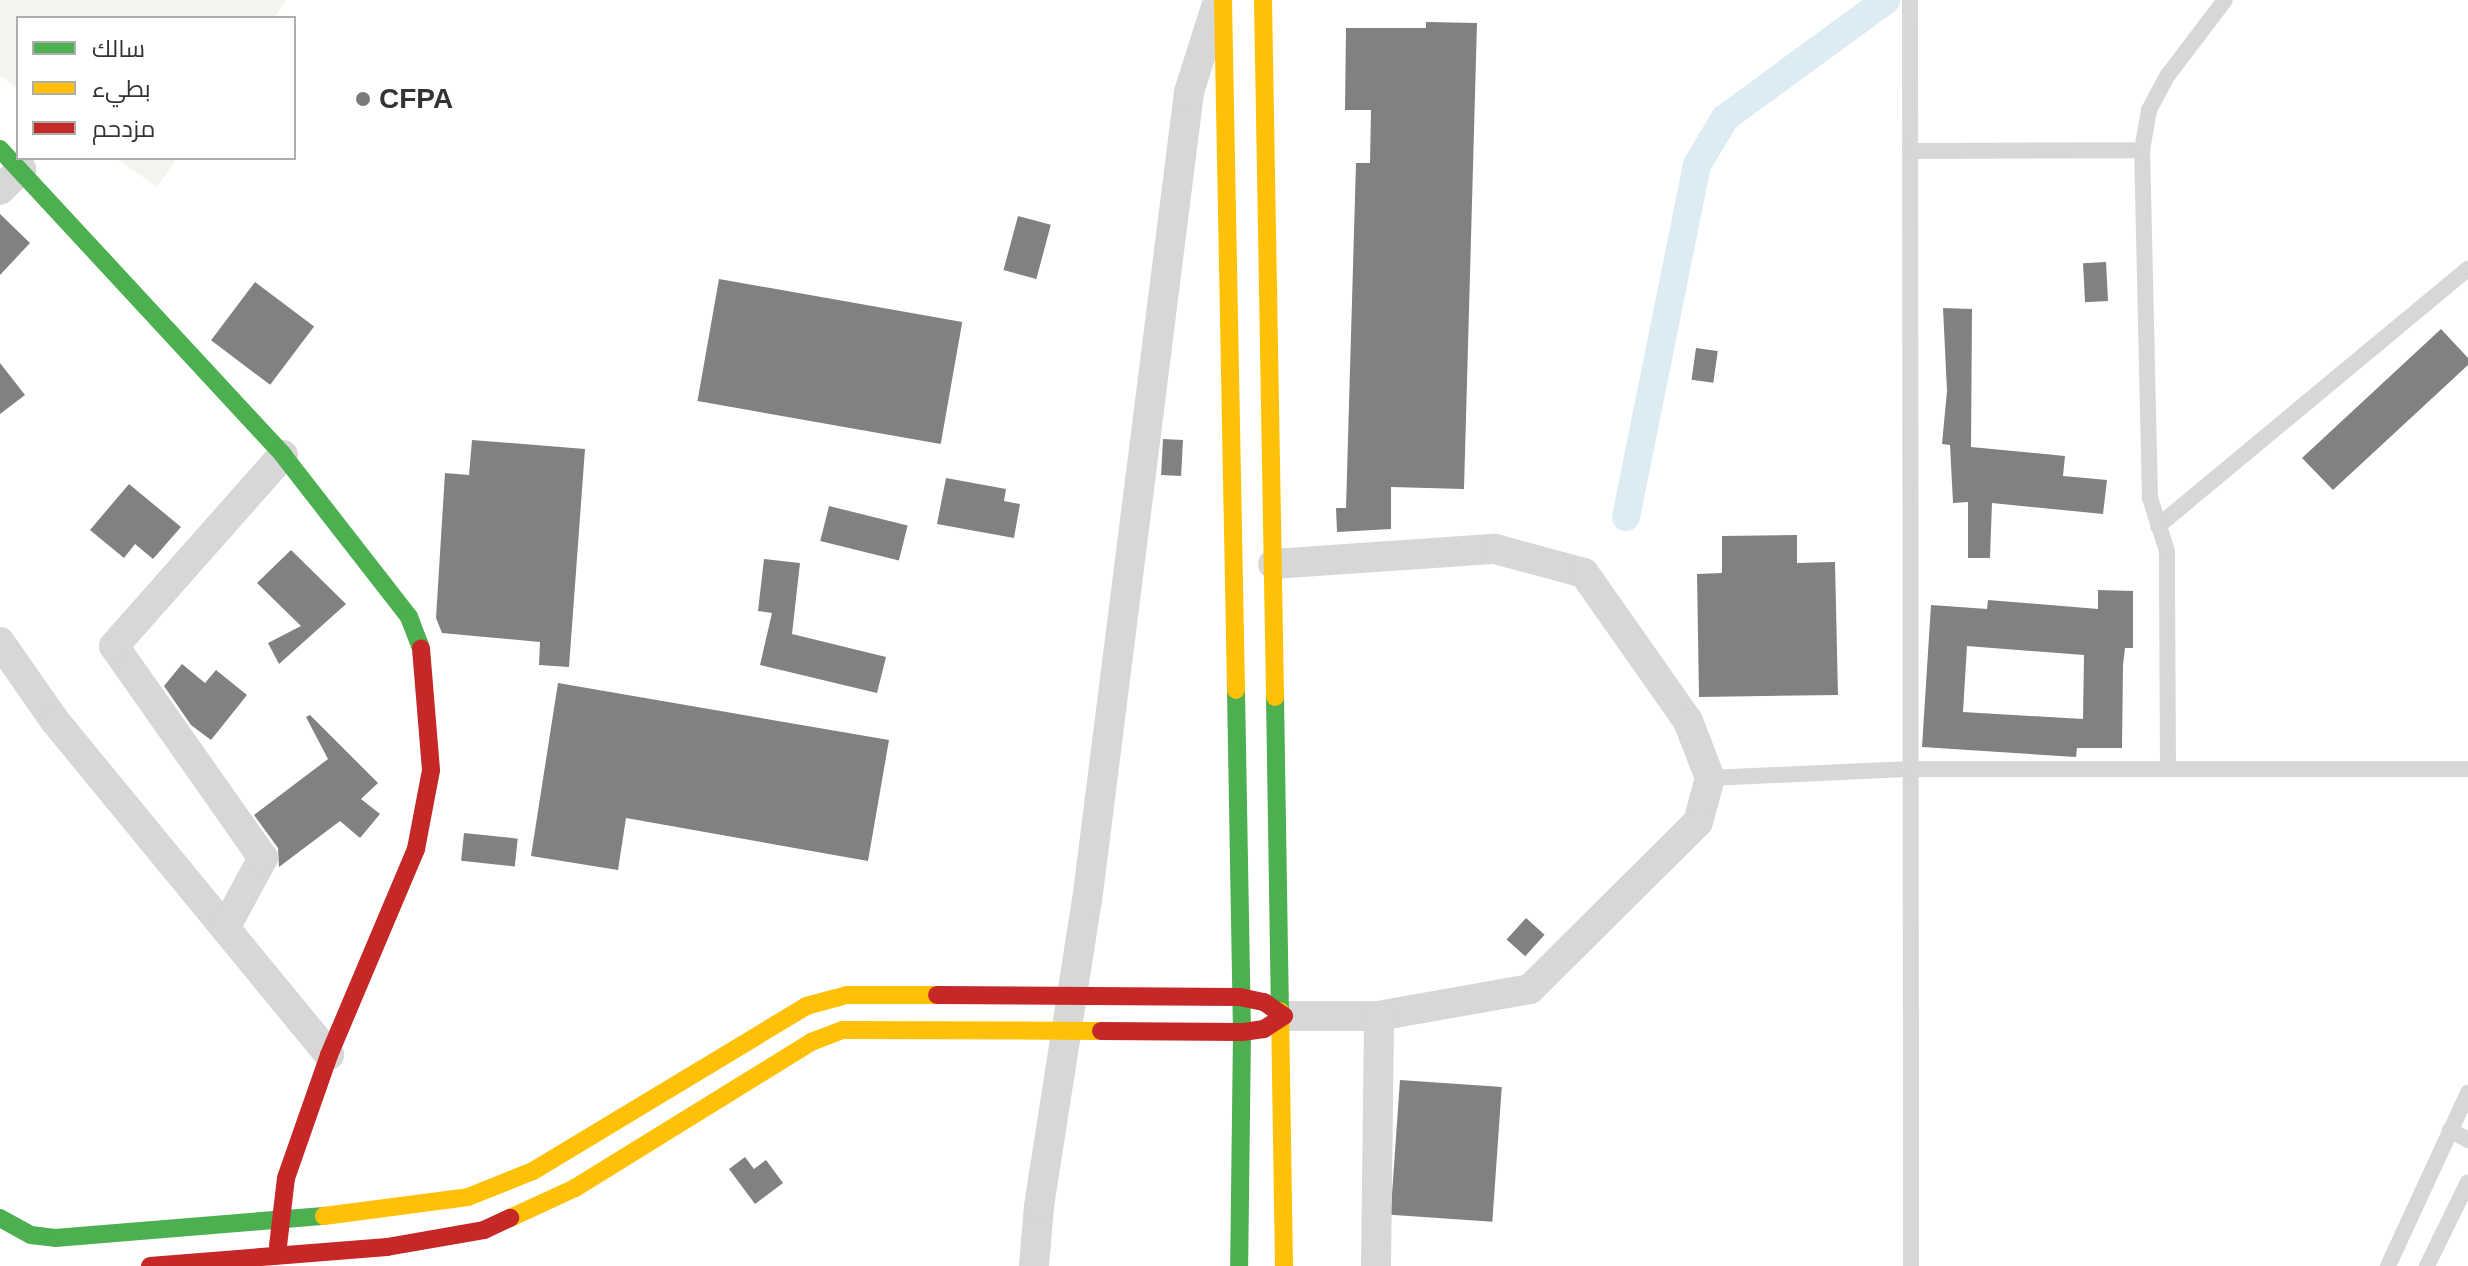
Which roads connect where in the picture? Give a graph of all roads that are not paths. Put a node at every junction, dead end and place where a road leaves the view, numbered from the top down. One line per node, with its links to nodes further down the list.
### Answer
1 (1220, 0): 18 (street); 19 (street)
2 (1263, 0): 11 (street)
3 (1910, 0): 6 (lane)
4 (2225, 0): 5 (lane)
5 (2142, 150): 6 (lane); 10 (lane)
6 (1910, 151): 13 (lane)
7 (7, 170): 9 (street)
8 (2468, 269): 10 (lane)
9 (283, 455): 17 (street); 24 (street)
10 (2158, 526): 14 (lane)
11 (1273, 564): 16 (street); 20 (street)
12 (0, 642): 17 (street)
13 (1911, 769): 14 (lane); 16 (lane); 37 (lane)
14 (2168, 769): 15 (lane)
15 (2468, 769)
16 (1710, 778): 21 (street)
17 (225, 928): 24 (street)
18 (1073, 996): 19 (street); 22 (street); 30 (street)
19 (1240, 997): 20 (street); 23 (street)
20 (1284, 1016): 21 (street); 23 (street); 35 (street)
21 (1379, 1016): 36 (street)
22 (1067, 1031): 23 (street); 31 (street); 33 (street)
23 (1242, 1032): 34 (street)
24 (329, 1055): 30 (street)
25 (2468, 1093): 26 (lane)
26 (2450, 1130): 27 (lane); 38 (lane)
27 (2468, 1140)
28 (2468, 1182): 39 (lane)
29 (0, 1218): 30 (street)
30 (278, 1218): 31 (street)
31 (278, 1255): 32 (street)
32 (150, 1266)
33 (1034, 1266)
34 (1239, 1266)
35 (1284, 1266)
36 (1376, 1266)
37 (1911, 1266)
38 (2388, 1266)
39 (2427, 1266)

